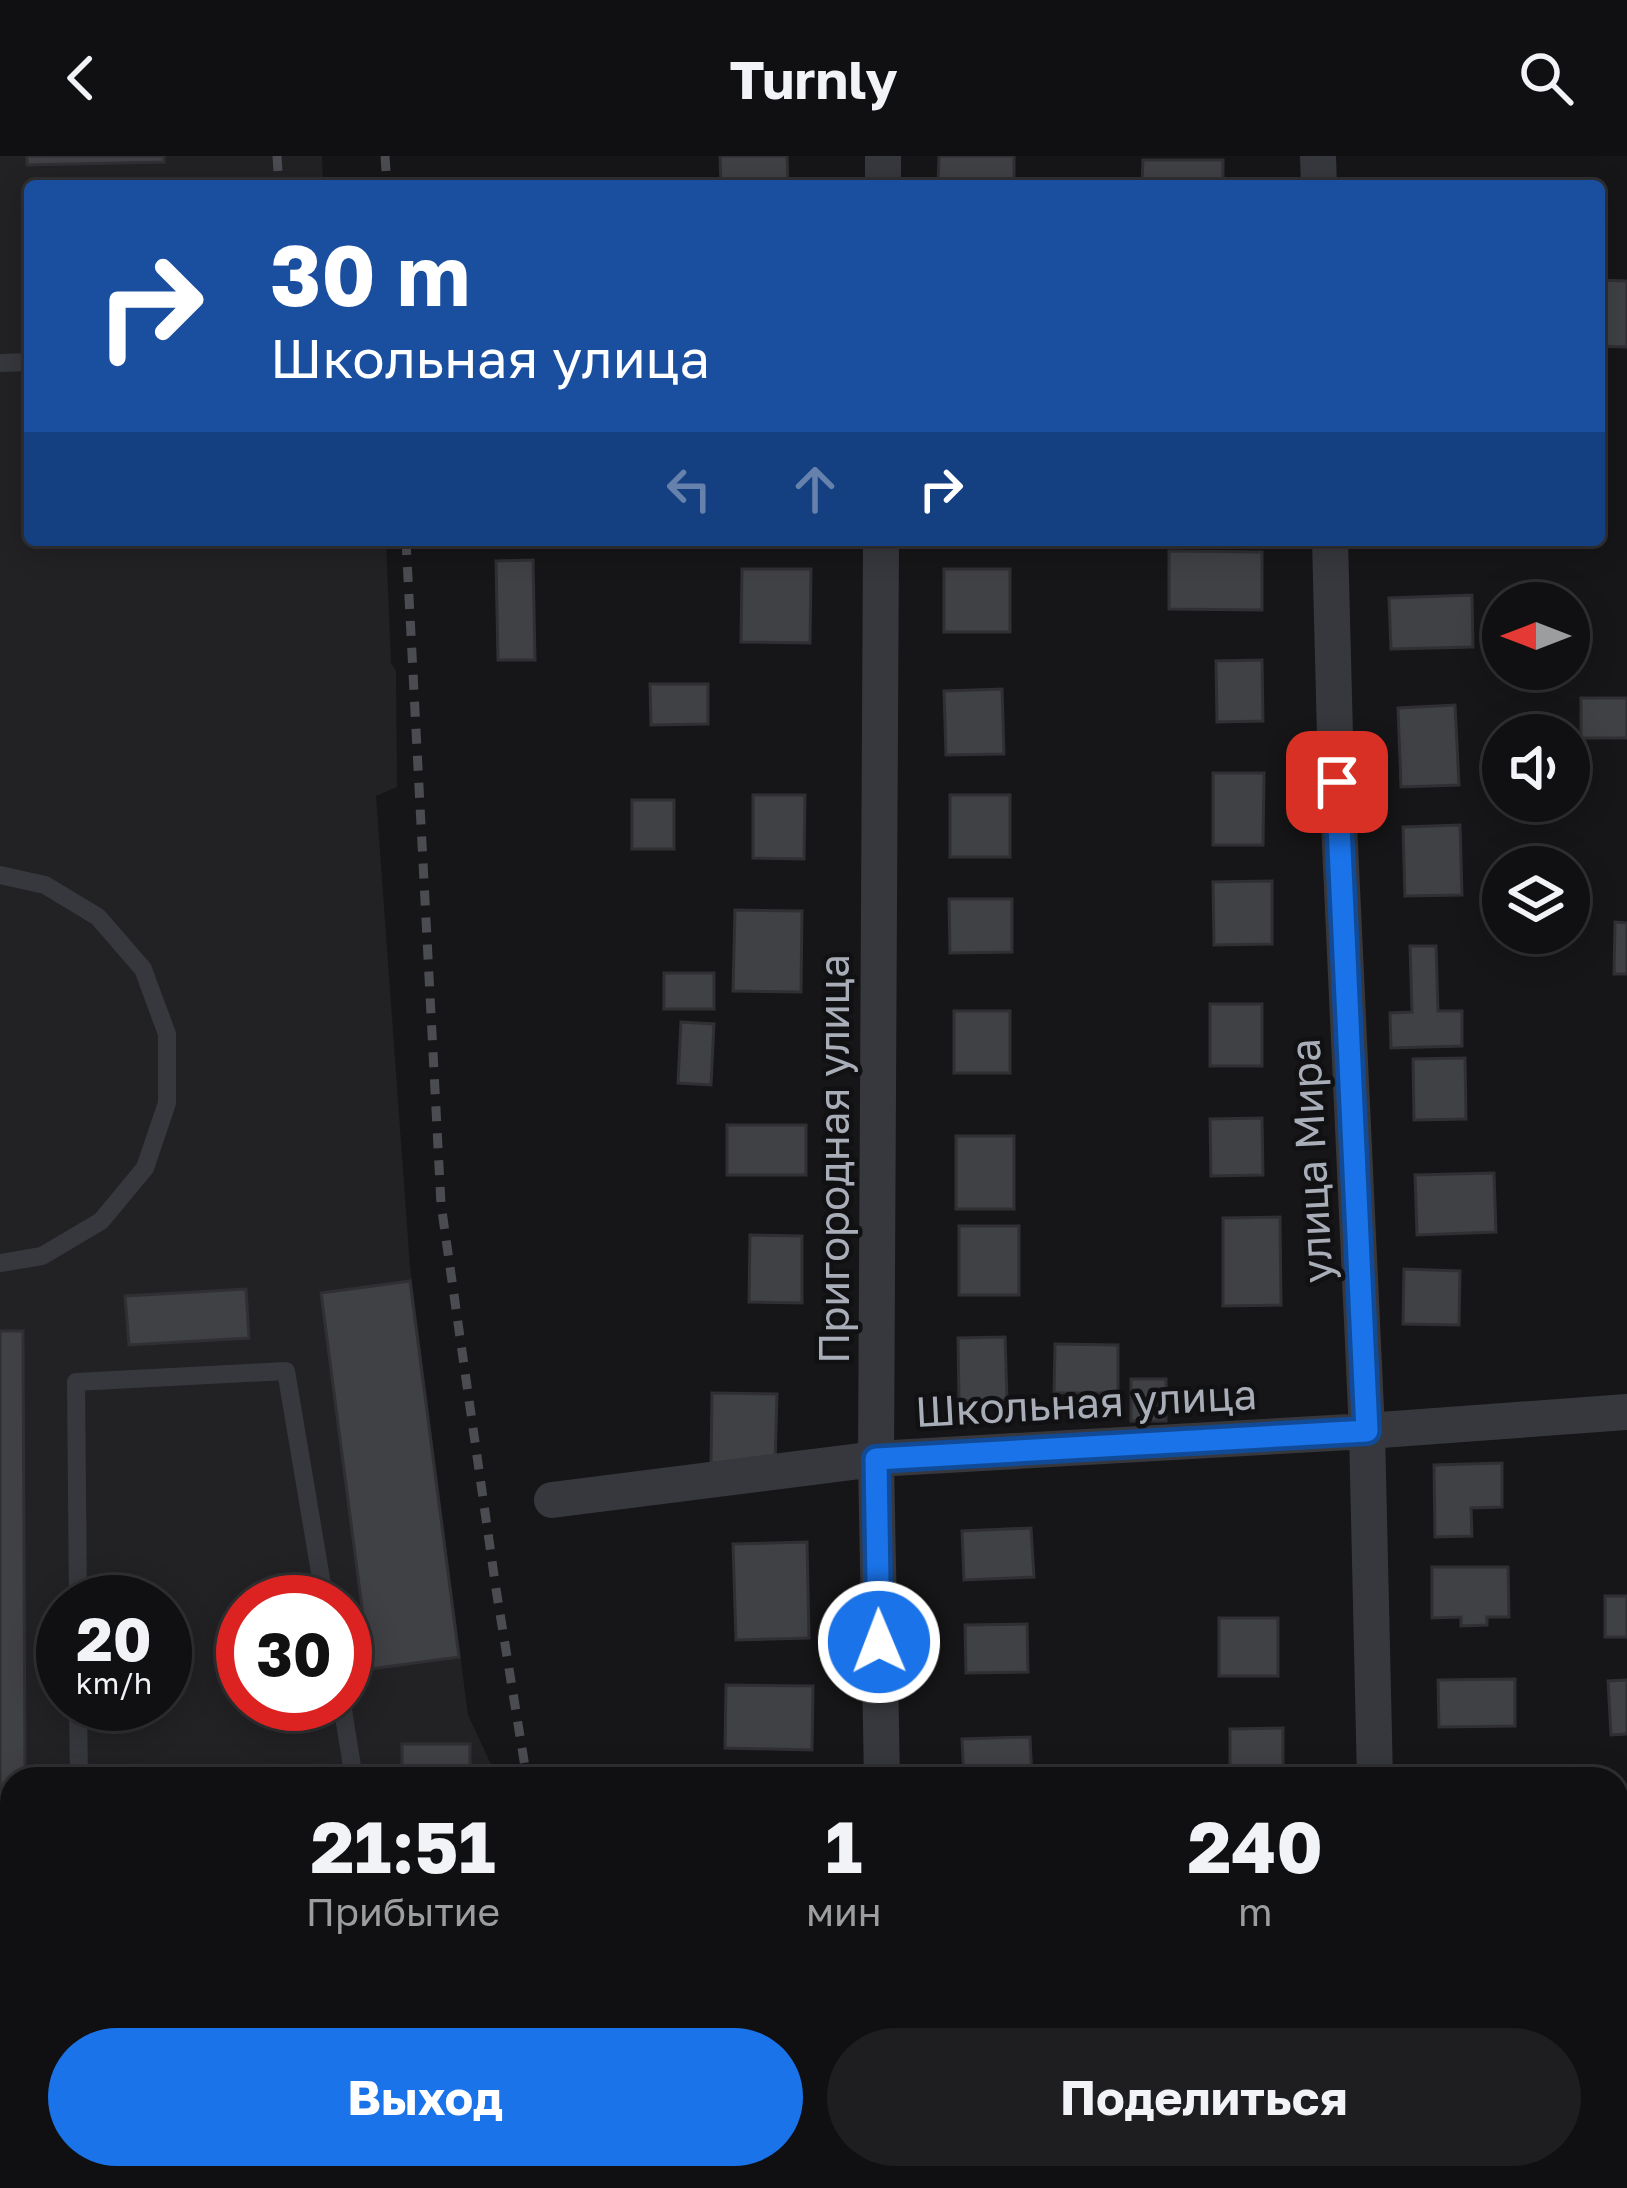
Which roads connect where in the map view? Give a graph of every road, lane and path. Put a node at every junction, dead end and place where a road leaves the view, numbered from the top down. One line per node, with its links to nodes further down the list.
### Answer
1 (881, 546): 7 (street, Пригородная улица)
2 (1330, 546): 6 (street, улица Мира)
3 (0, 875): 4 (lane)
4 (0, 1264)
5 (1627, 1412): 6 (street, Школьная улица)
6 (1367, 1431): 7 (street, Школьная улица); 16 (street, улица Мира)
7 (876, 1459): 8 (street, Школьная улица); 15 (street, Пригородная улица)
8 (552, 1500)
9 (78, 1575): 10 (lane)
10 (320, 1575)
11 (78, 1731): 13 (lane)
12 (346, 1731): 14 (lane)
13 (79, 1767)
14 (352, 1767)
15 (882, 1767)
16 (1375, 1767)

